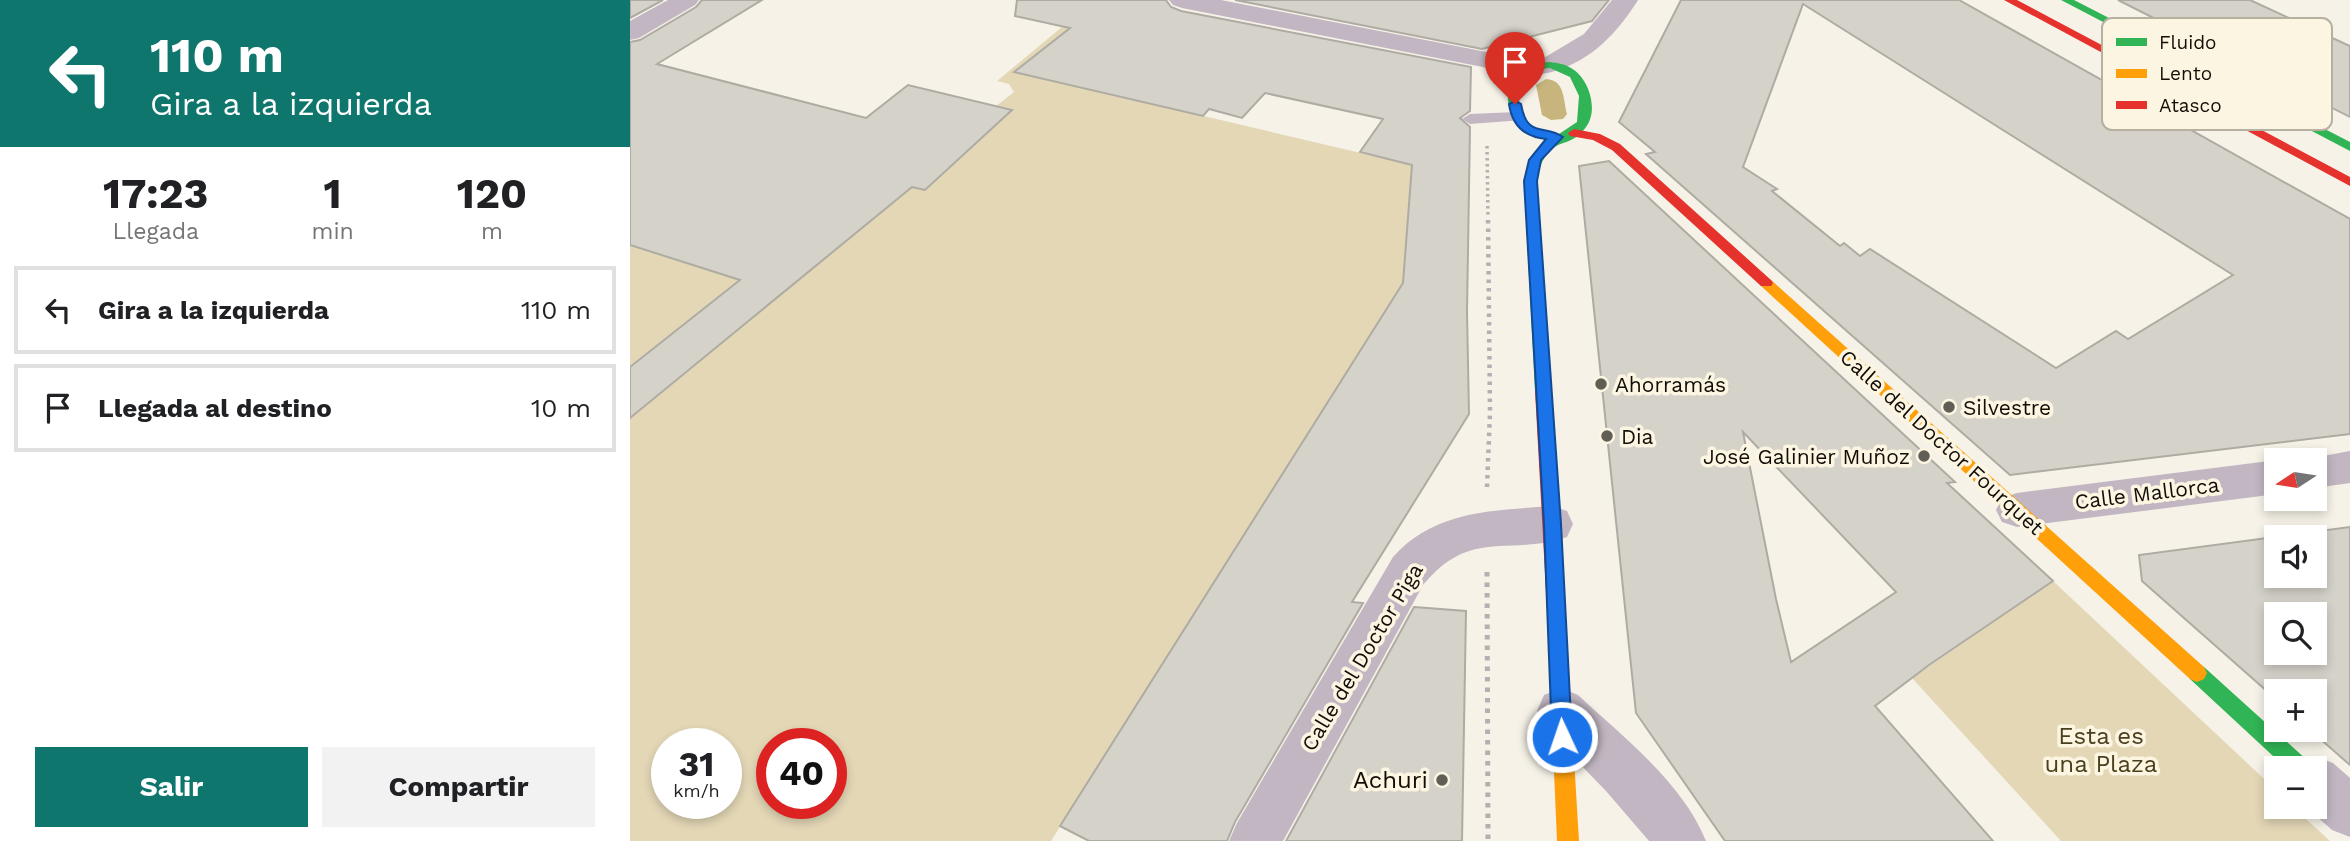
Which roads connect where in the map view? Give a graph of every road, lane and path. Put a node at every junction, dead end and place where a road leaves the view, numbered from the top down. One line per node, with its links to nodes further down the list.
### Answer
1 (685, 0): 8 (street)
2 (1182, 0): 10 (street)
3 (1625, 0): 7 (street)
4 (2009, 0): 9 (street)
5 (2066, 0): 6 (street)
6 (2102, 19)
7 (1609, 28): 10 (street); 11 (street)
8 (630, 32)
9 (2102, 50)
10 (1539, 67): 11 (street); 12 (street)
11 (1582, 87): 16 (street)
12 (1517, 117): 13 (lane); 17 (street)
13 (1478, 118): 25 (path)
14 (2253, 130): 19 (street)
15 (2317, 130): 18 (street)
16 (1574, 133): 17 (street); 23 (street, Calle del Doctor Fourquet)
17 (1556, 137): 24 (street)
18 (2350, 147)
19 (2350, 182)
20 (2350, 467): 21 (street)
21 (2328, 470)
22 (2264, 479): 23 (street, Calle Mallorca)
23 (2017, 510): 27 (street, Calle del Doctor Fourquet)
24 (1552, 524): 25 (street, Calle del Doctor Piga); 26 (street)
25 (1485, 531): 30 (street, Calle del Doctor Piga); 31 (path)
26 (1561, 711): 32 (street); 33 (street)
27 (2288, 756)
28 (2327, 792): 29 (street)
29 (2350, 812)
30 (1255, 841)
31 (1488, 841)
32 (1567, 841)
33 (1680, 841)

